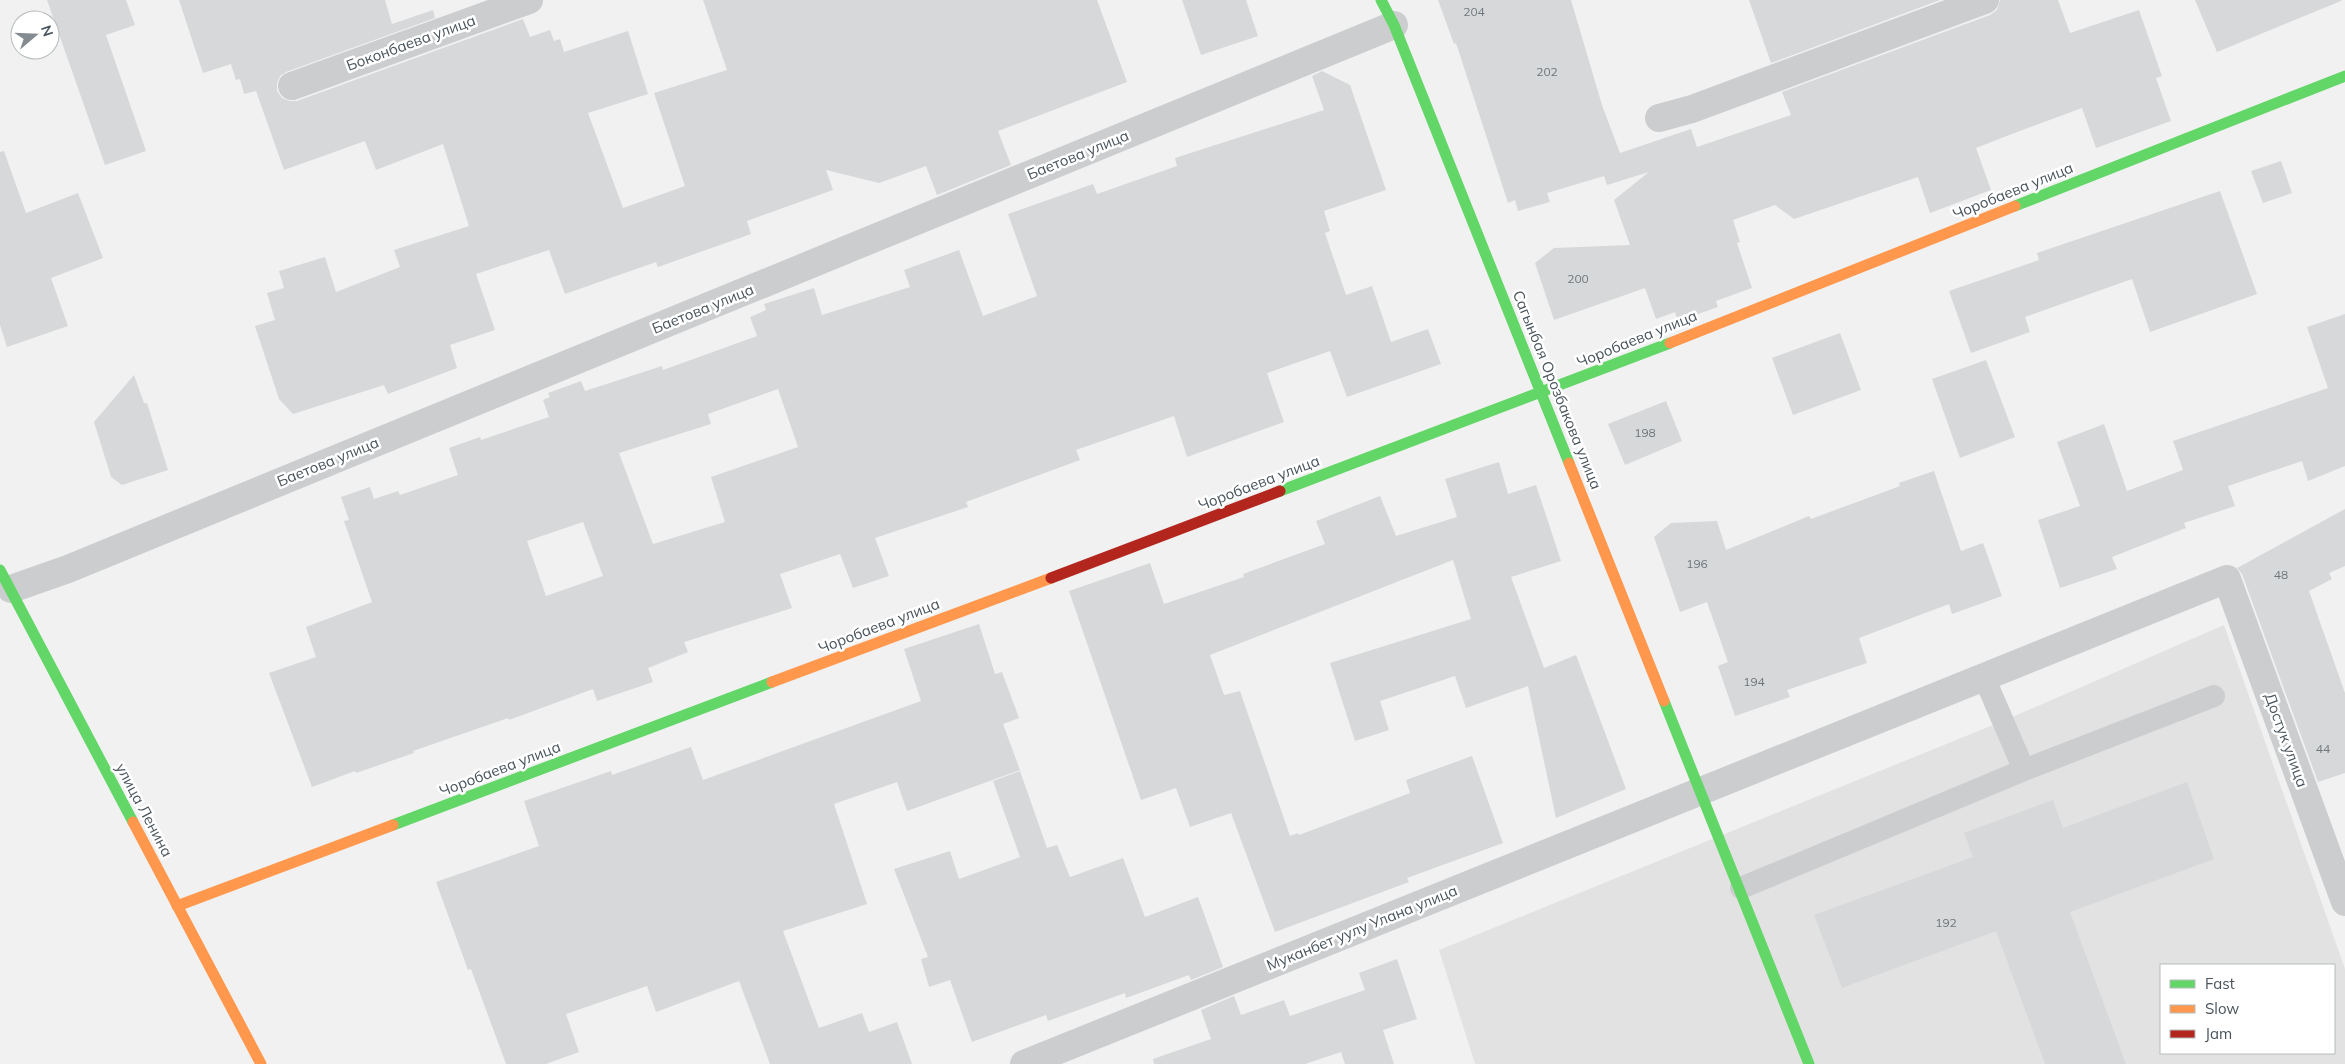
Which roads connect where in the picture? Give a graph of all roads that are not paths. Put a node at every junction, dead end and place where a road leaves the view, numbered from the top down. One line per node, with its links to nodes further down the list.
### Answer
1 (529, 0): 6 (street, Боконбаева улица)
2 (1381, 0): 4 (street, Сагынбая Орозбакова улица)
3 (1985, 0): 7 (street)
4 (1394, 25): 8 (street, Сагынбая Орозбакова улица); 10 (street, Баетова улица)
5 (2345, 76): 8 (street, Чоробаева улица)
6 (292, 86)
7 (1659, 118)
8 (1542, 393): 14 (street, Сагынбая Орозбакова улица); 17 (street, Чоробаева улица)
9 (2227, 579): 11 (street, Муканбет уулу Улана улица); 16 (street, Достук улица)
10 (5, 580): 17 (street, улица Ленина)
11 (1984, 677): 13 (lane); 14 (street, Муканбет уулу Улана улица)
12 (2214, 696): 13 (lane)
13 (2024, 770): 15 (lane)
14 (1701, 792): 15 (street, Сагынбая Орозбакова улица); 19 (street, Муканбет уулу Улана улица)
15 (1741, 888): 20 (street, Сагынбая Орозбакова улица)
16 (2345, 902)
17 (178, 906): 18 (street, улица Ленина)
18 (261, 1064)
19 (1024, 1064)
20 (1809, 1064)

